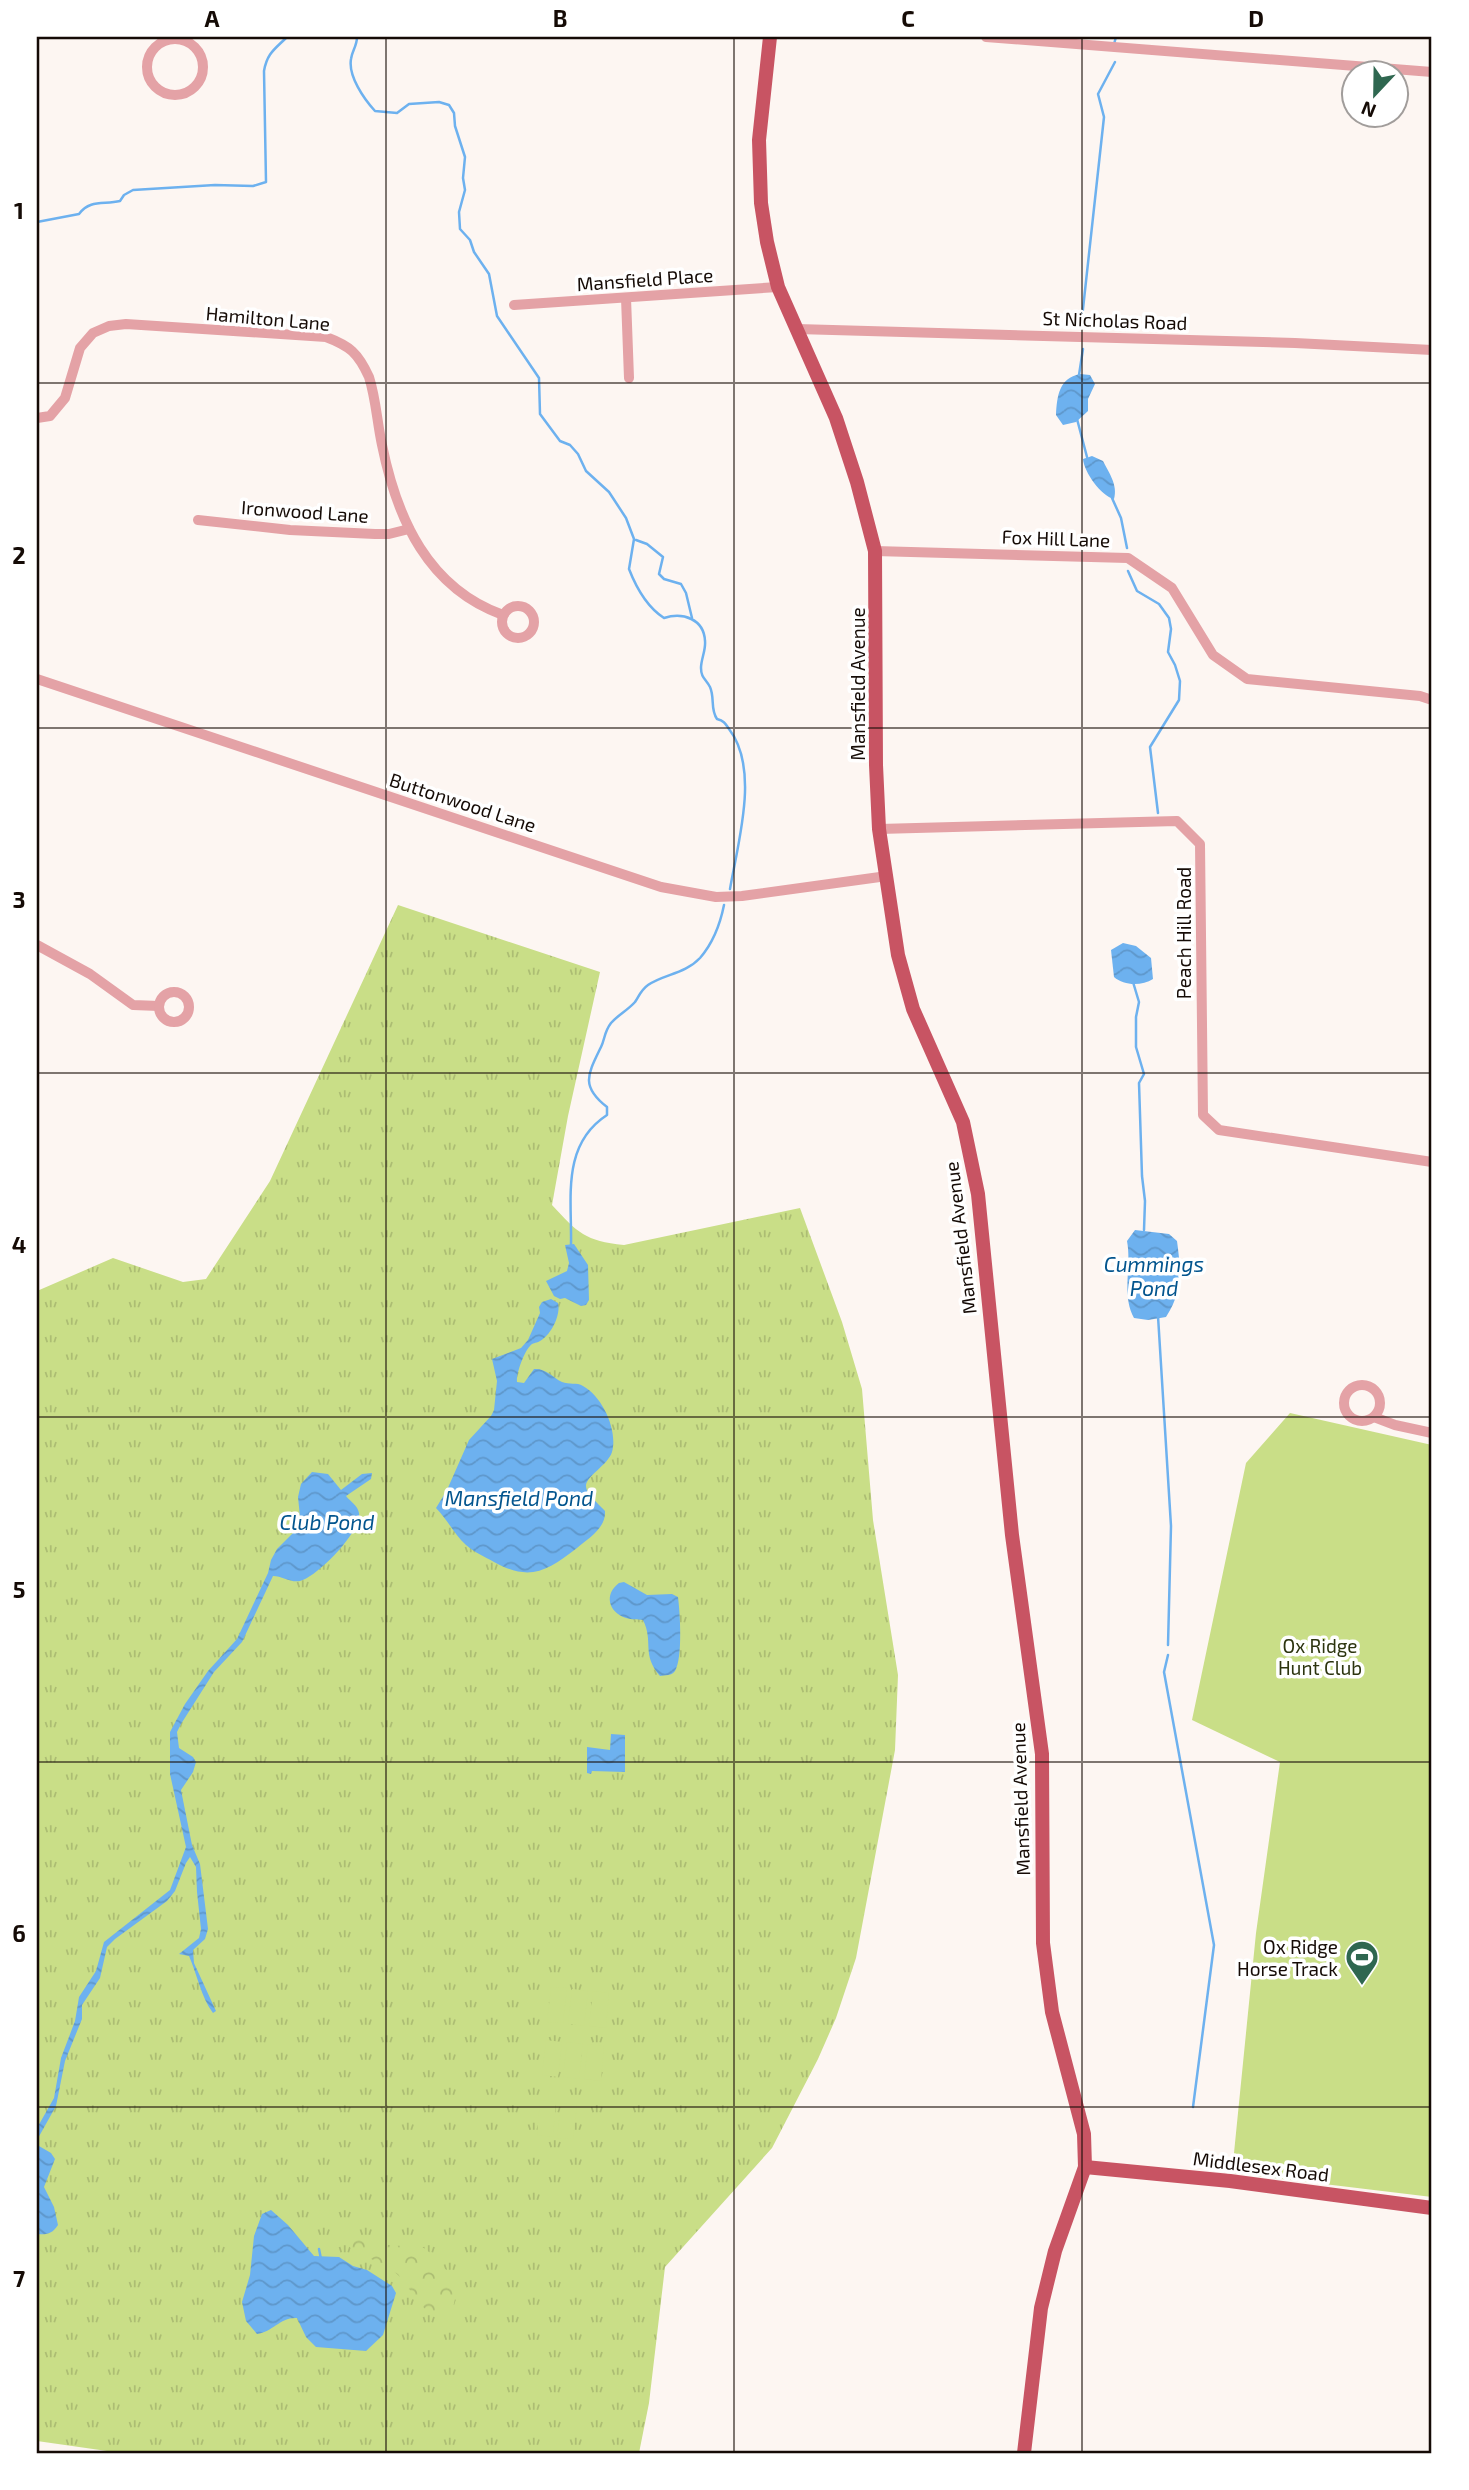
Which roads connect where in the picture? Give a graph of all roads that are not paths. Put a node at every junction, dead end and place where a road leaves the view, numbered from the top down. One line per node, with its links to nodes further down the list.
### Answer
1 (770, 37): 5 (main road, Mansfield Avenue)
2 (986, 37): 4 (street)
3 (181, 38): 3 (street)
4 (1432, 72)
5 (778, 287): 6 (street, Mansfield Place); 8 (main road, Mansfield Avenue)
6 (626, 298): 7 (street, Mansfield Place); 10 (street)
7 (514, 305)
8 (797, 329): 9 (street, St Nicholas Road); 14 (main road, Mansfield Avenue)
9 (1432, 350)
10 (629, 378)
11 (37, 418): 13 (street, Hamilton Lane)
12 (198, 520): 13 (street, Ironwood Lane)
13 (409, 529): 15 (street, Hamilton Lane)
14 (875, 551): 17 (street, Fox Hill Lane); 18 (main road, Mansfield Avenue)
15 (503, 615)
16 (37, 679): 19 (street, Buttonwood Lane)
17 (1432, 700)
18 (879, 829): 19 (main road, Mansfield Avenue); 22 (street, Peach Hill Road)
19 (887, 876): 25 (main road, Mansfield Avenue)
20 (37, 945): 21 (street)
21 (159, 1006)
22 (1432, 1162)
23 (1374, 1418): 24 (street)
24 (1432, 1433)
25 (1085, 2167): 26 (main road, Middlesex Road); 27 (main road, Mansfield Avenue)
26 (1432, 2208)
27 (1024, 2453)

